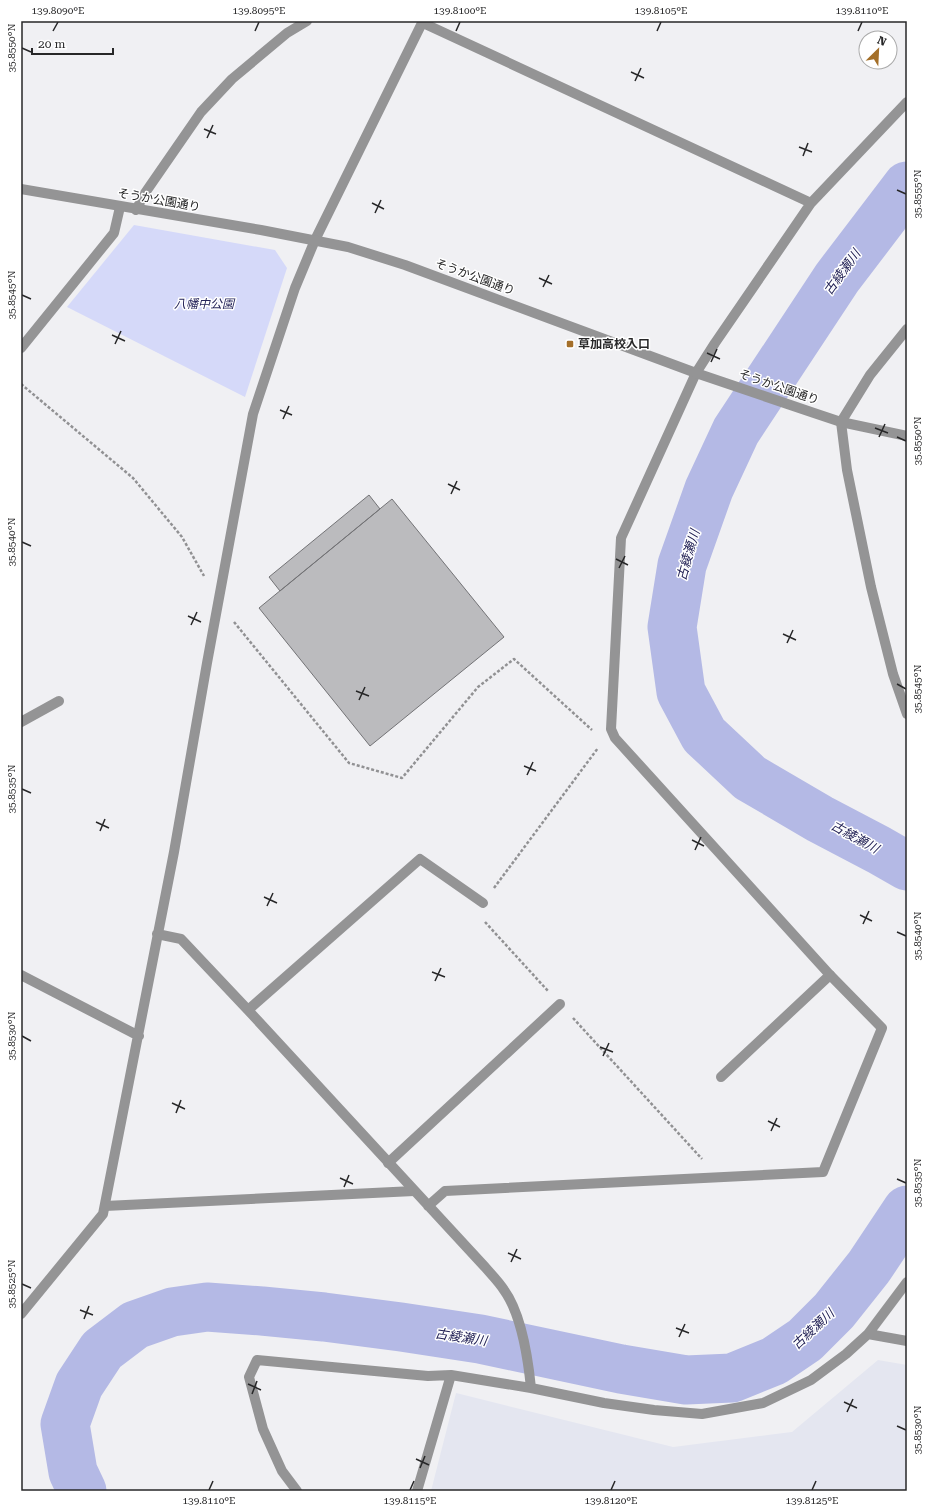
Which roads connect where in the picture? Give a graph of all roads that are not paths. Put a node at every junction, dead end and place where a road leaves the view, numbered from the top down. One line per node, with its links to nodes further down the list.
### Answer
1 (307, 21): 7 (street)
2 (423, 22): 5 (street); 8 (street)
3 (907, 102): 5 (street)
4 (21, 189): 6 (street, そうか公園通り)
5 (811, 203): 11 (street)
6 (120, 207): 7 (street, そうか公園通り); 10 (street)
7 (136, 210): 8 (street, そうか公園通り)
8 (315, 240): 11 (street, そうか公園通り); 18 (street)
9 (907, 329): 12 (street)
10 (21, 348)
11 (696, 373): 12 (street, そうか公園通り); 20 (street)
12 (841, 422): 13 (street, そうか公園通り); 15 (street)
13 (907, 436)
14 (59, 701): 16 (street)
15 (907, 714)
16 (21, 722)
17 (483, 903): 22 (street)
18 (157, 934): 22 (street); 23 (street)
19 (21, 975): 23 (street)
20 (830, 976): 24 (street); 28 (street)
21 (560, 1004): 25 (street)
22 (248, 1010): 25 (street)
23 (139, 1036): 27 (street)
24 (721, 1077)
25 (388, 1163): 26 (street)
26 (414, 1191): 27 (street); 28 (street)
27 (105, 1206): 30 (street)
28 (428, 1206): 34 (street)
29 (907, 1282): 31 (street)
30 (21, 1314)
31 (868, 1334): 32 (street); 34 (street)
32 (907, 1341)
33 (451, 1375): 34 (street); 35 (street); 36 (street)
34 (531, 1388)
35 (297, 1491)
36 (417, 1491)

